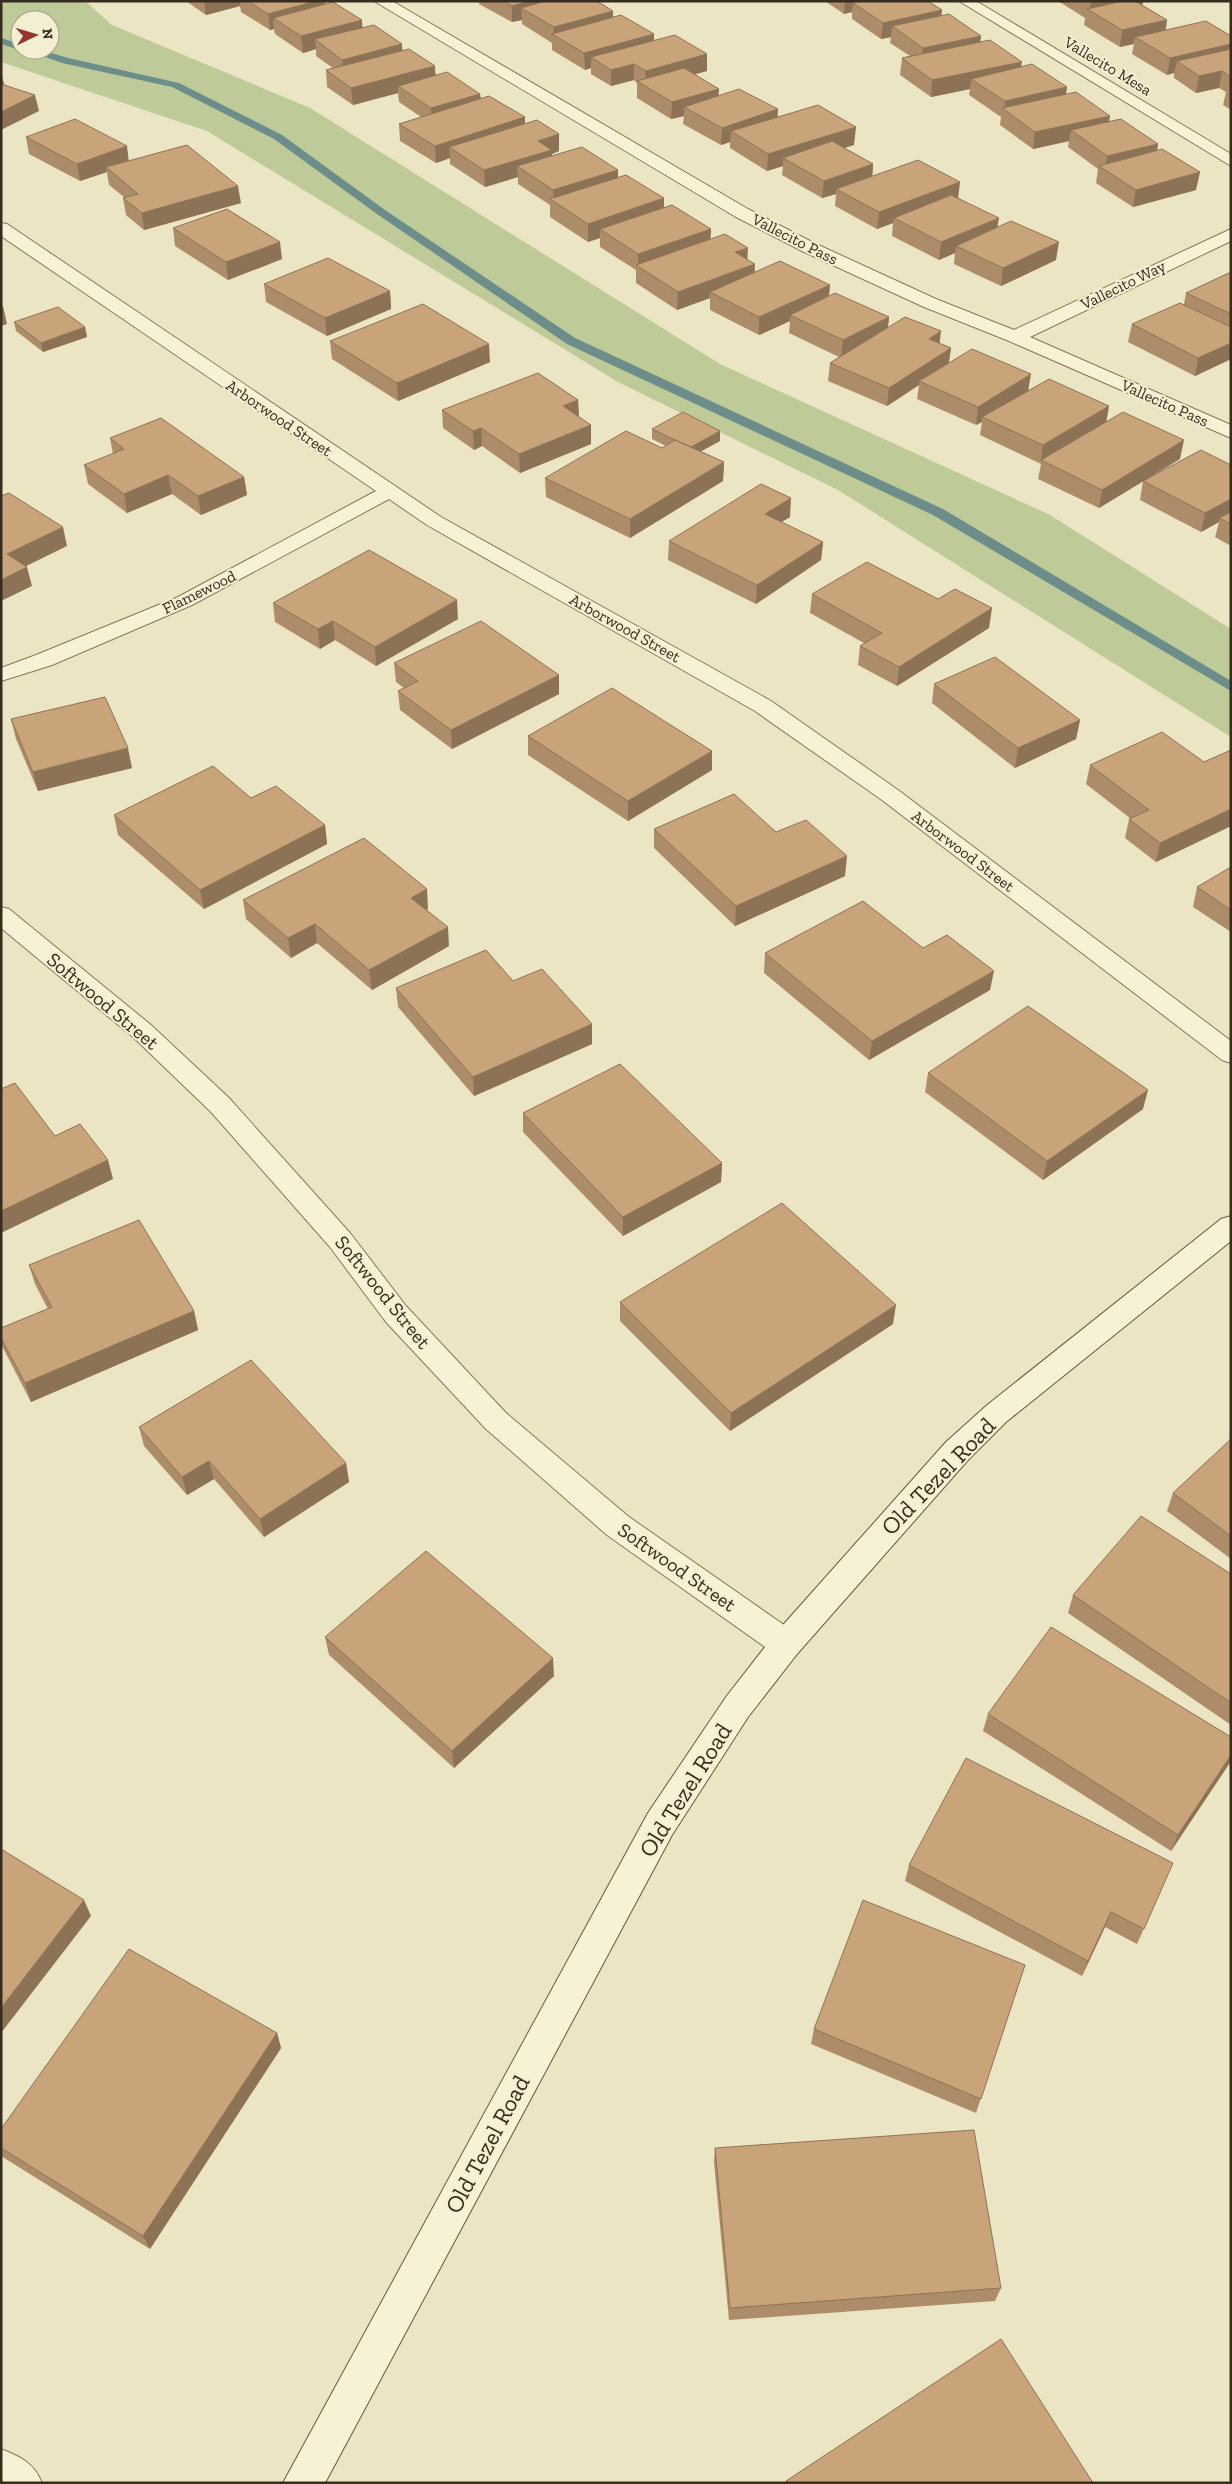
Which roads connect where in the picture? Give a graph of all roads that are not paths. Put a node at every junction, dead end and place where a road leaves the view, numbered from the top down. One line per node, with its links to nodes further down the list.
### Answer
1 (381, 1): 6 (street, Vallecito Pass)
2 (966, 1): 3 (street, Vallecito Mesa)
3 (1231, 161)
4 (1, 228): 8 (street, Arborwood Street)
5 (1231, 234): 6 (street, Vallecito Way)
6 (1015, 337): 7 (street, Vallecito Pass)
7 (1231, 432)
8 (388, 492): 9 (street, Flamewood); 11 (street, Arborwood Street)
9 (1, 675)
10 (1, 915): 13 (street, Softwood Street)
11 (1231, 1054)
12 (1231, 1226): 13 (street, Old Tezel Road)
13 (786, 1644): 16 (street, Old Tezel Road)
14 (1, 2469): 15 (street)
15 (22, 2483)
16 (303, 2483)

